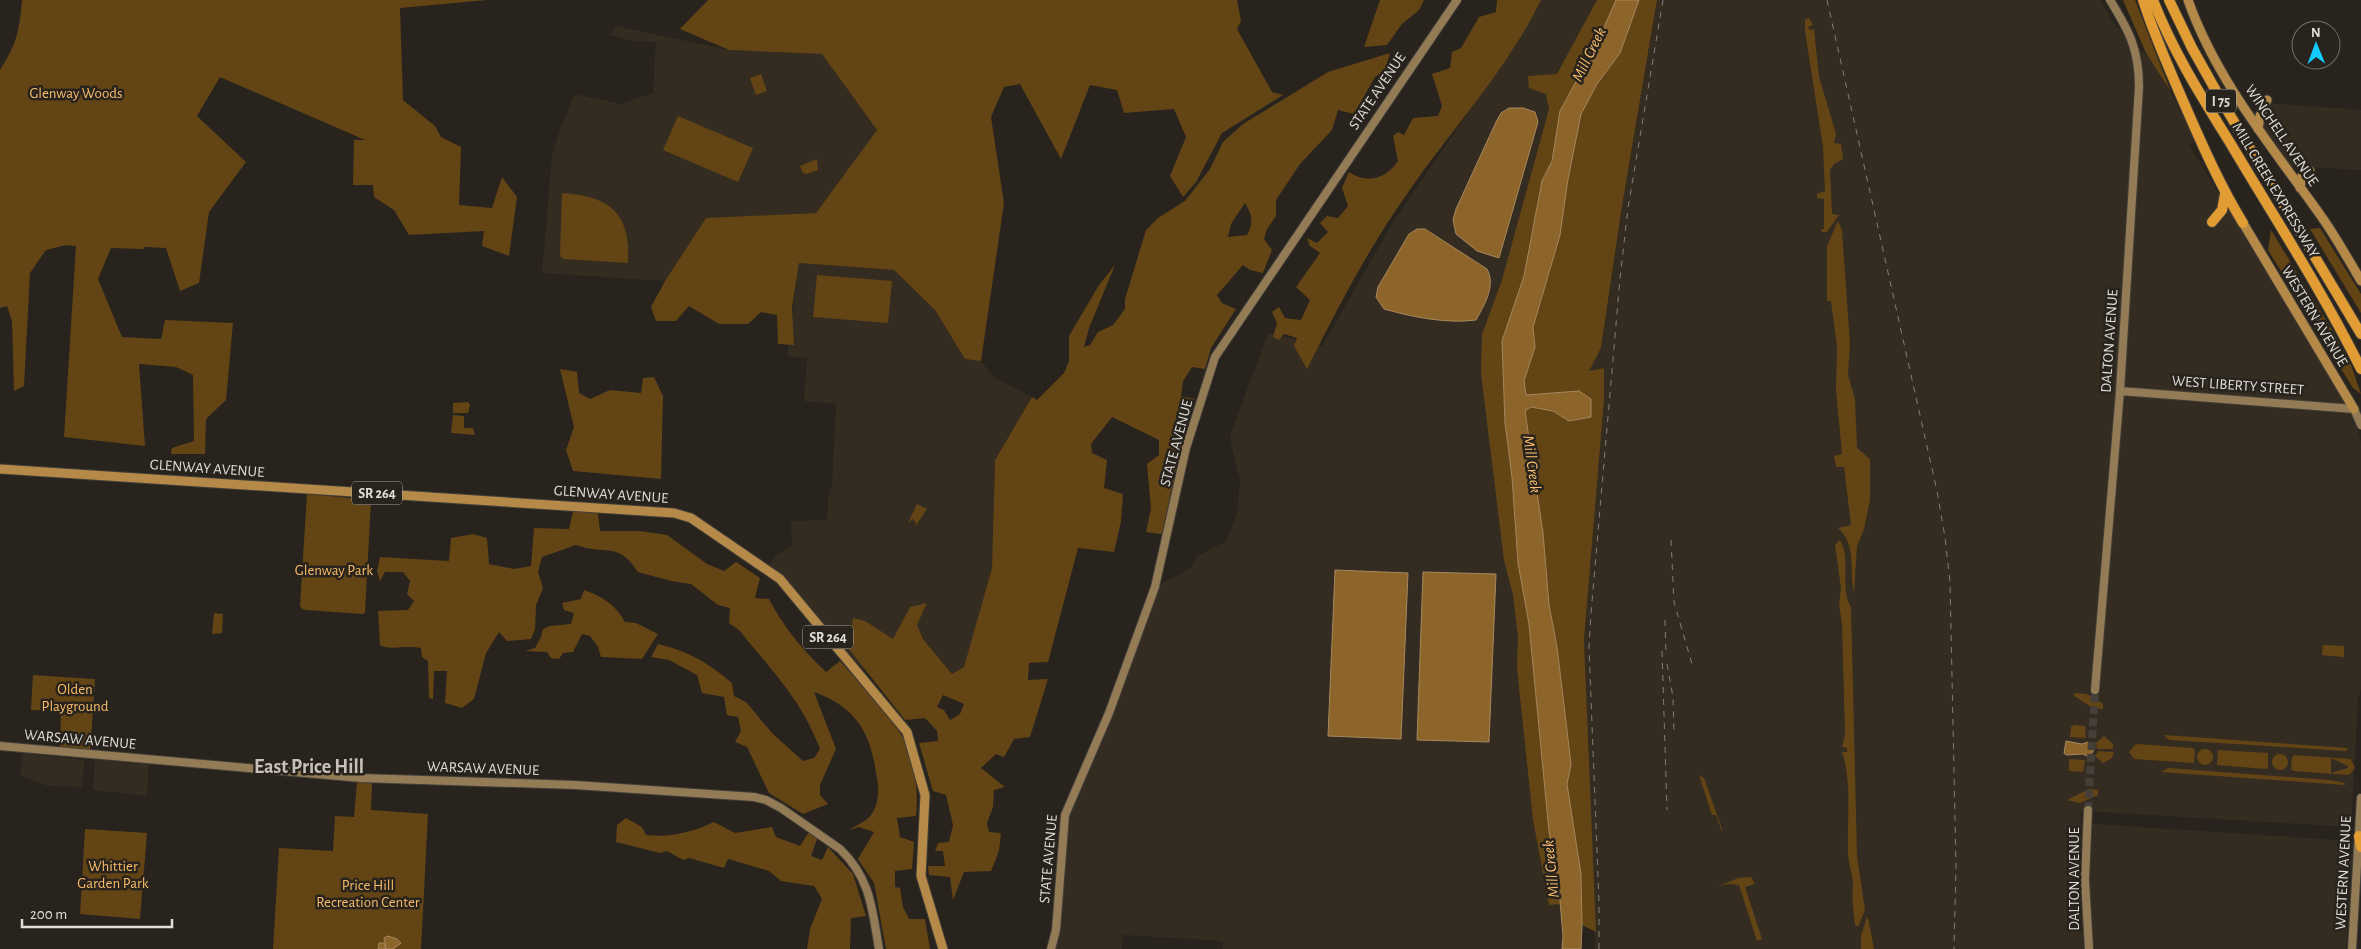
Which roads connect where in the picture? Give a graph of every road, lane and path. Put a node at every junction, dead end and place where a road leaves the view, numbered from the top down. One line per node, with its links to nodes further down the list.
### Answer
1 (1457, 0): 29 (main road, STATE AVENUE)
2 (2110, 0): 17 (main road, DALTON AVENUE)
3 (2143, 0): 11 (highway)
4 (2153, 0): 16 (highway, MILL CREEK EXPRESSWAY / I 75)
5 (2169, 0): 15 (highway, MILL CREEK EXPRESSWAY / I 75)
6 (2188, 0): 8 (main road, WINCHELL AVENUE)
7 (2268, 100): 8 (main road)
8 (2258, 129): 10 (main road, WINCHELL AVENUE)
9 (2310, 171): 10 (main road)
10 (2300, 188): 14 (main road, WINCHELL AVENUE)
11 (2225, 194): 12 (highway); 13 (highway)
12 (2212, 222)
13 (2243, 223): 18 (main road, WESTERN AVENUE)
14 (2361, 281)
15 (2361, 334)
16 (2361, 369)
17 (2120, 391): 18 (main road, WEST LIBERTY STREET); 21 (main road, DALTON AVENUE)
18 (2359, 409): 19 (main road, WESTERN AVENUE)
19 (2361, 425)
20 (0, 469): 28 (main road, GLENWAY AVENUE / SR 264)
21 (2095, 690)
22 (0, 746): 27 (main road, WARSAW AVENUE)
23 (2361, 798): 25 (main road, WESTERN AVENUE)
24 (2088, 810): 30 (main road, DALTON AVENUE)
25 (2359, 836): 26 (highway); 31 (main road, WESTERN AVENUE)
26 (2361, 847)
27 (879, 949)
28 (943, 949)
29 (1051, 949)
30 (2089, 949)
31 (2352, 949)

